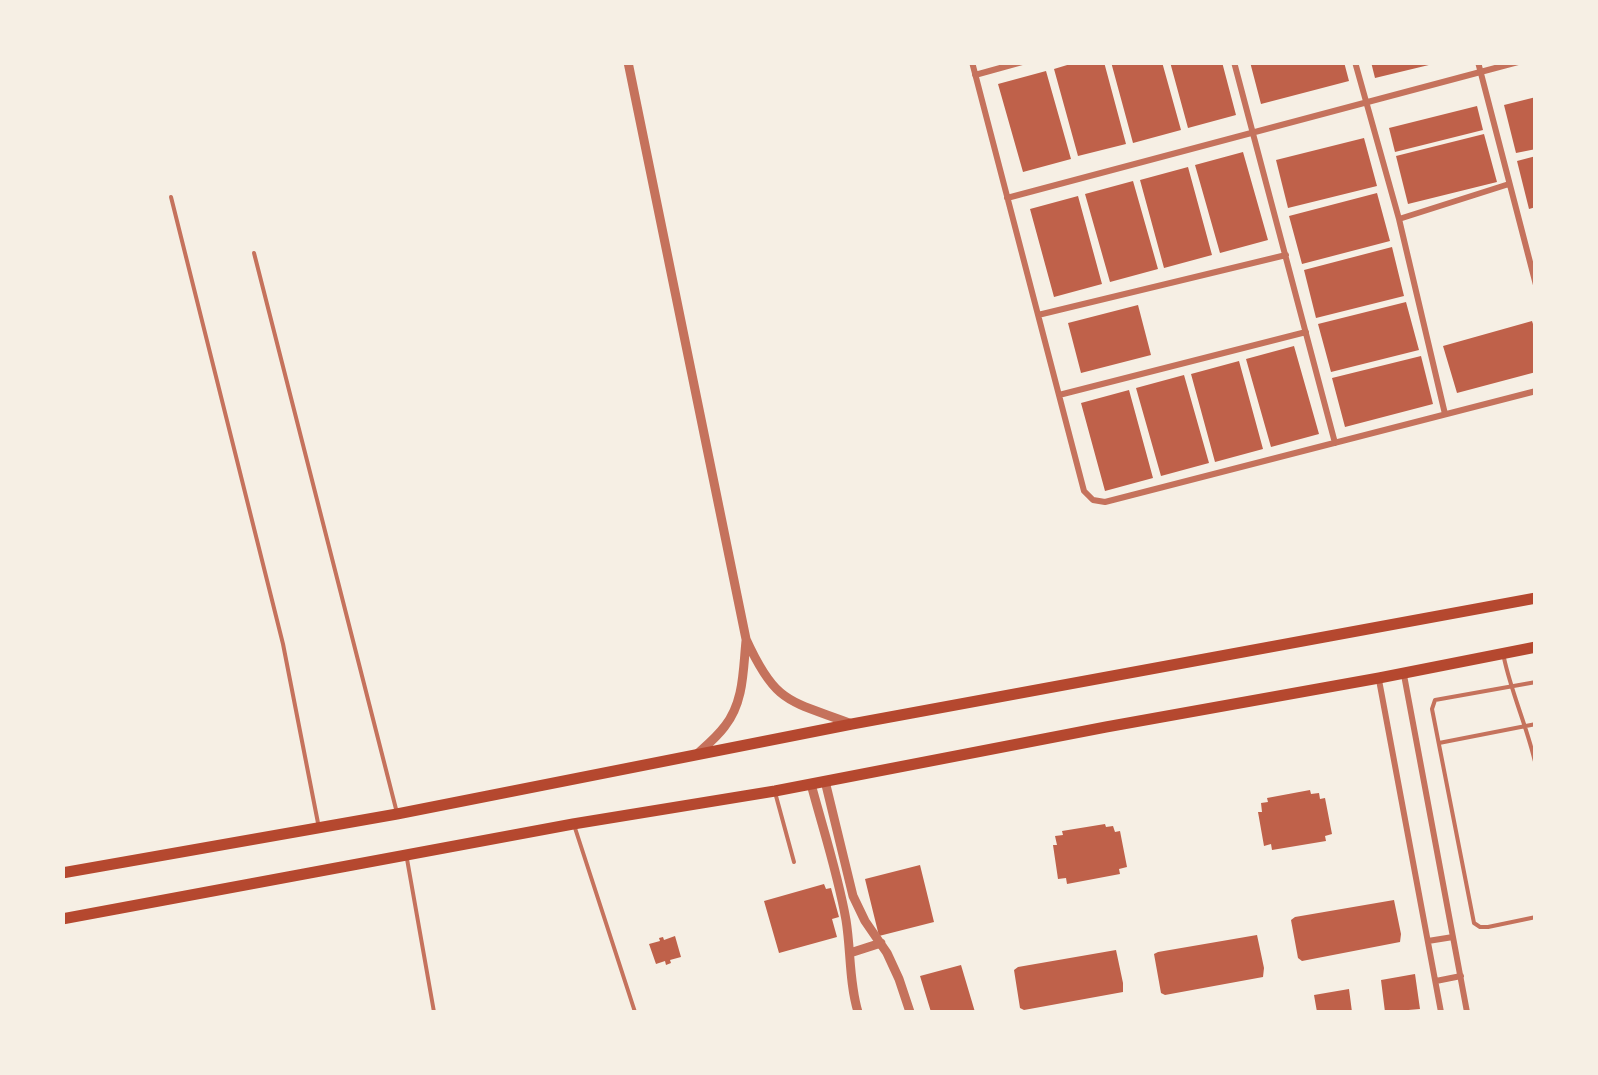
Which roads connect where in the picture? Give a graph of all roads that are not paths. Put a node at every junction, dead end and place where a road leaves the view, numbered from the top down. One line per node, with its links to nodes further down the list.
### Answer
1 (628, 62): 26 (street)
2 (972, 62): 9 (street)
3 (1022, 62): 9 (street)
4 (1234, 62): 11 (street)
5 (1355, 62): 10 (street)
6 (1478, 62): 8 (street)
7 (1518, 62): 8 (street)
8 (1480, 72): 10 (street); 12 (street)
9 (975, 74): 14 (street)
10 (1366, 104): 11 (street); 15 (street)
11 (1253, 132): 14 (street); 17 (street)
12 (1509, 184): 15 (street); 18 (street)
13 (171, 197): 43 (lane)
14 (1008, 198): 19 (street)
15 (1399, 219): 23 (street)
16 (254, 252): 41 (lane)
17 (1286, 255): 19 (street); 20 (street)
18 (1536, 285)
19 (1038, 314): 22 (street)
20 (1306, 332): 22 (street); 24 (street)
21 (1536, 391): 23 (street)
22 (1059, 395): 24 (street)
23 (1445, 414): 24 (street)
24 (1335, 443)
25 (1536, 598): 33 (highway)
26 (746, 638): 33 (street); 37 (street)
27 (1536, 647): 28 (highway)
28 (1502, 653): 29 (highway); 32 (lane)
29 (1404, 673): 30 (highway); 51 (street)
30 (1379, 678): 39 (highway); 52 (street)
31 (1536, 682): 32 (lane)
32 (1510, 687): 35 (lane); 36 (lane)
33 (852, 724): 37 (highway)
34 (1536, 724): 35 (lane)
35 (1524, 726): 36 (lane); 38 (lane)
36 (1439, 742): 49 (lane)
37 (696, 755): 41 (highway)
38 (1536, 766)
39 (818, 782): 40 (highway); 47 (street); 48 (street)
40 (775, 791): 42 (highway); 45 (lane)
41 (398, 814): 43 (highway)
42 (573, 824): 44 (highway); 58 (lane)
43 (319, 828): 46 (highway)
44 (406, 855): 50 (highway); 57 (lane)
45 (794, 862)
46 (62, 873)
47 (858, 908): 48 (street); 53 (street)
48 (844, 912): 54 (street)
49 (1536, 917)
50 (62, 918)
51 (1453, 937): 52 (street); 55 (street)
52 (1428, 942): 56 (street)
53 (881, 943): 54 (street); 60 (street)
54 (850, 953): 59 (street)
55 (1460, 976): 56 (street); 62 (street)
56 (1436, 981): 61 (street)
57 (434, 1012)
58 (635, 1012)
59 (858, 1012)
60 (910, 1012)
61 (1441, 1012)
62 (1467, 1012)

